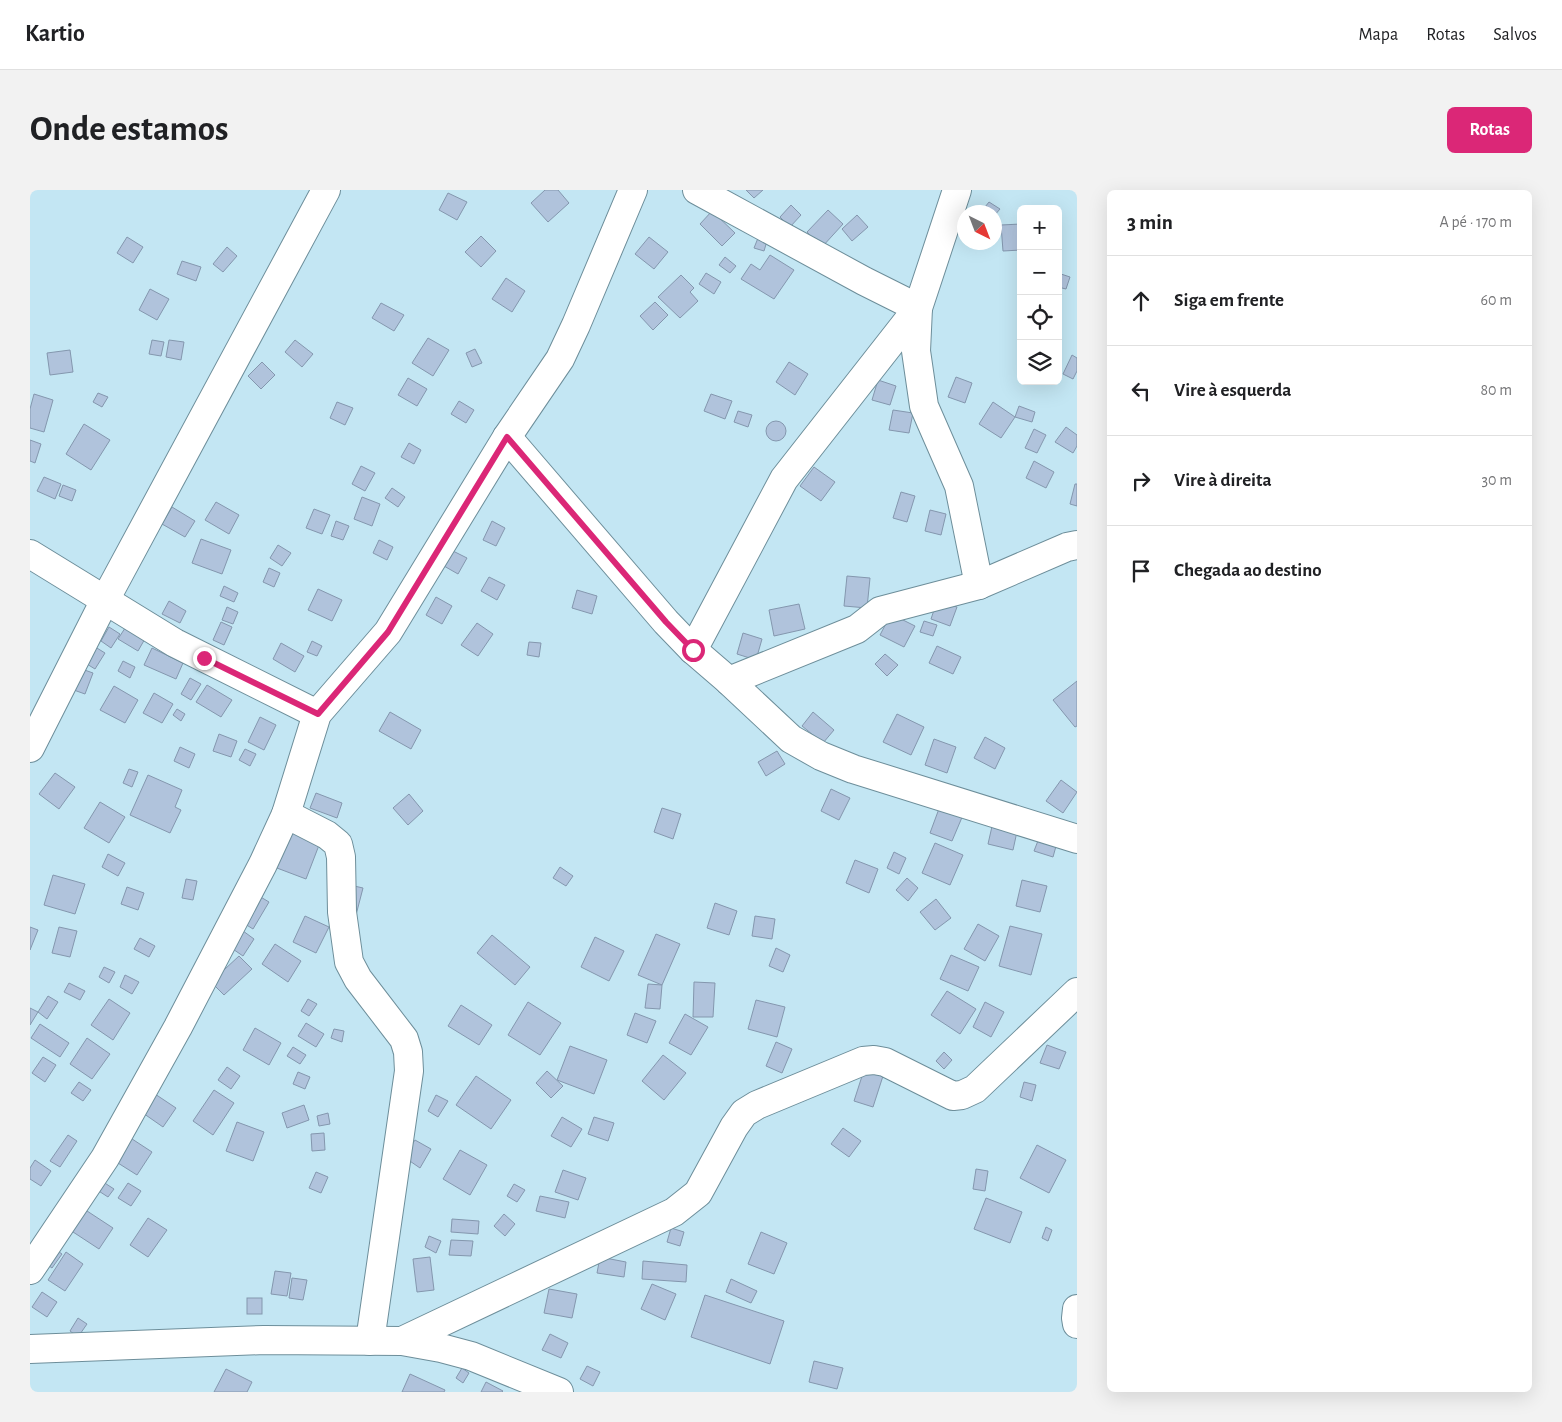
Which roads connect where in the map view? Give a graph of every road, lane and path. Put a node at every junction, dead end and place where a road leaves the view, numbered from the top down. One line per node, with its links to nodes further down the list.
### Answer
1 (326, 190): 10 (street)
2 (633, 190): 6 (street)
3 (696, 190): 5 (street)
4 (957, 190): 5 (street)
5 (918, 308): 9 (street); 11 (street)
6 (507, 437): 11 (street); 13 (street)
7 (1077, 545): 9 (street)
8 (30, 554): 10 (street)
9 (979, 585): 12 (street)
10 (105, 600): 13 (street); 14 (street)
11 (693, 650): 12 (street)
12 (729, 680): 16 (street)
13 (318, 714): 15 (street)
14 (30, 748)
15 (286, 814): 18 (street); 21 (street)
16 (1077, 839)
17 (1077, 992): 22 (street)
18 (30, 1270)
19 (1077, 1309): 20 (street)
20 (1077, 1324)
21 (370, 1341): 22 (street); 23 (street)
22 (402, 1342): 24 (street)
23 (30, 1349)
24 (559, 1392)

